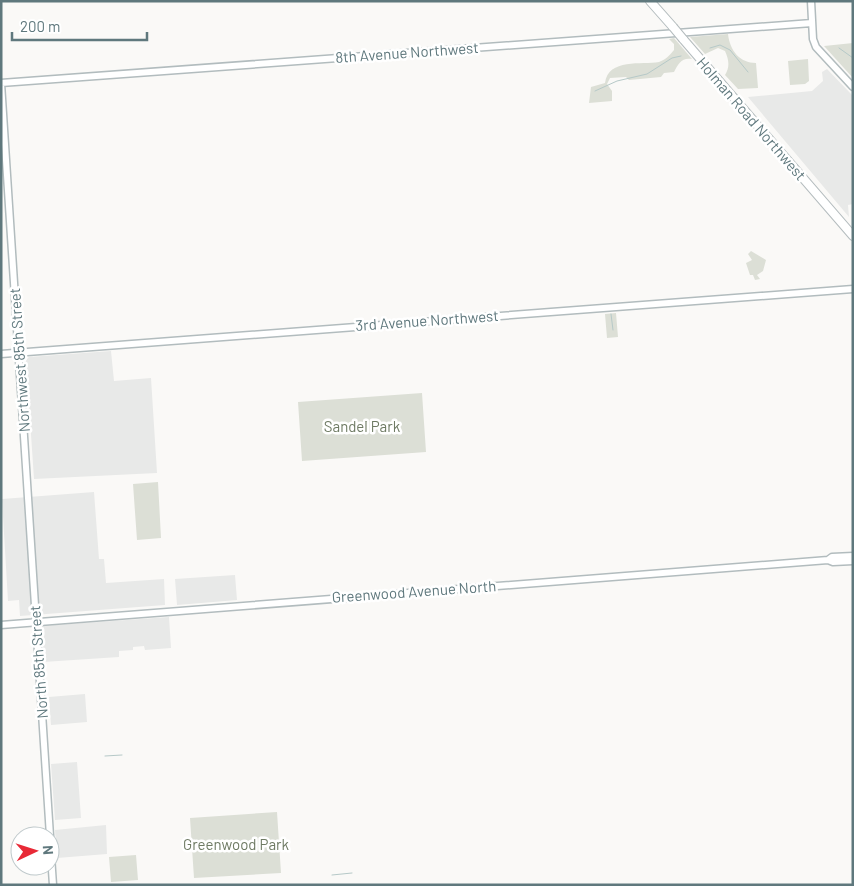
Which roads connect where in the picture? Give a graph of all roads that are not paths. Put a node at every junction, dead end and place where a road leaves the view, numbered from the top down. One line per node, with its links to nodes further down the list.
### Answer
1 (650, 1): 6 (main road, Holman Road Northwest, bridge)
2 (811, 1): 3 (main road)
3 (812, 23): 4 (main road, 8th Avenue Northwest); 5 (main road)
4 (1, 83): 8 (main road, Northwest 85th Street)
5 (853, 86)
6 (853, 236)
7 (853, 289): 8 (main road, 3rd Avenue Northwest)
8 (19, 352): 9 (main road, 3rd Avenue Northwest); 10 (main road, Northwest 85th Street)
9 (1, 354)
10 (28, 487): 14 (main road, North 85th Street)
11 (853, 556): 12 (main road, Greenwood Avenue North)
12 (828, 560): 13 (main road, Greenwood Avenue North); 14 (main road, Greenwood Avenue North)
13 (853, 561)
14 (36, 622): 15 (main road, Greenwood Avenue North); 16 (main road, North 85th Street)
15 (1, 624)
16 (49, 826)

